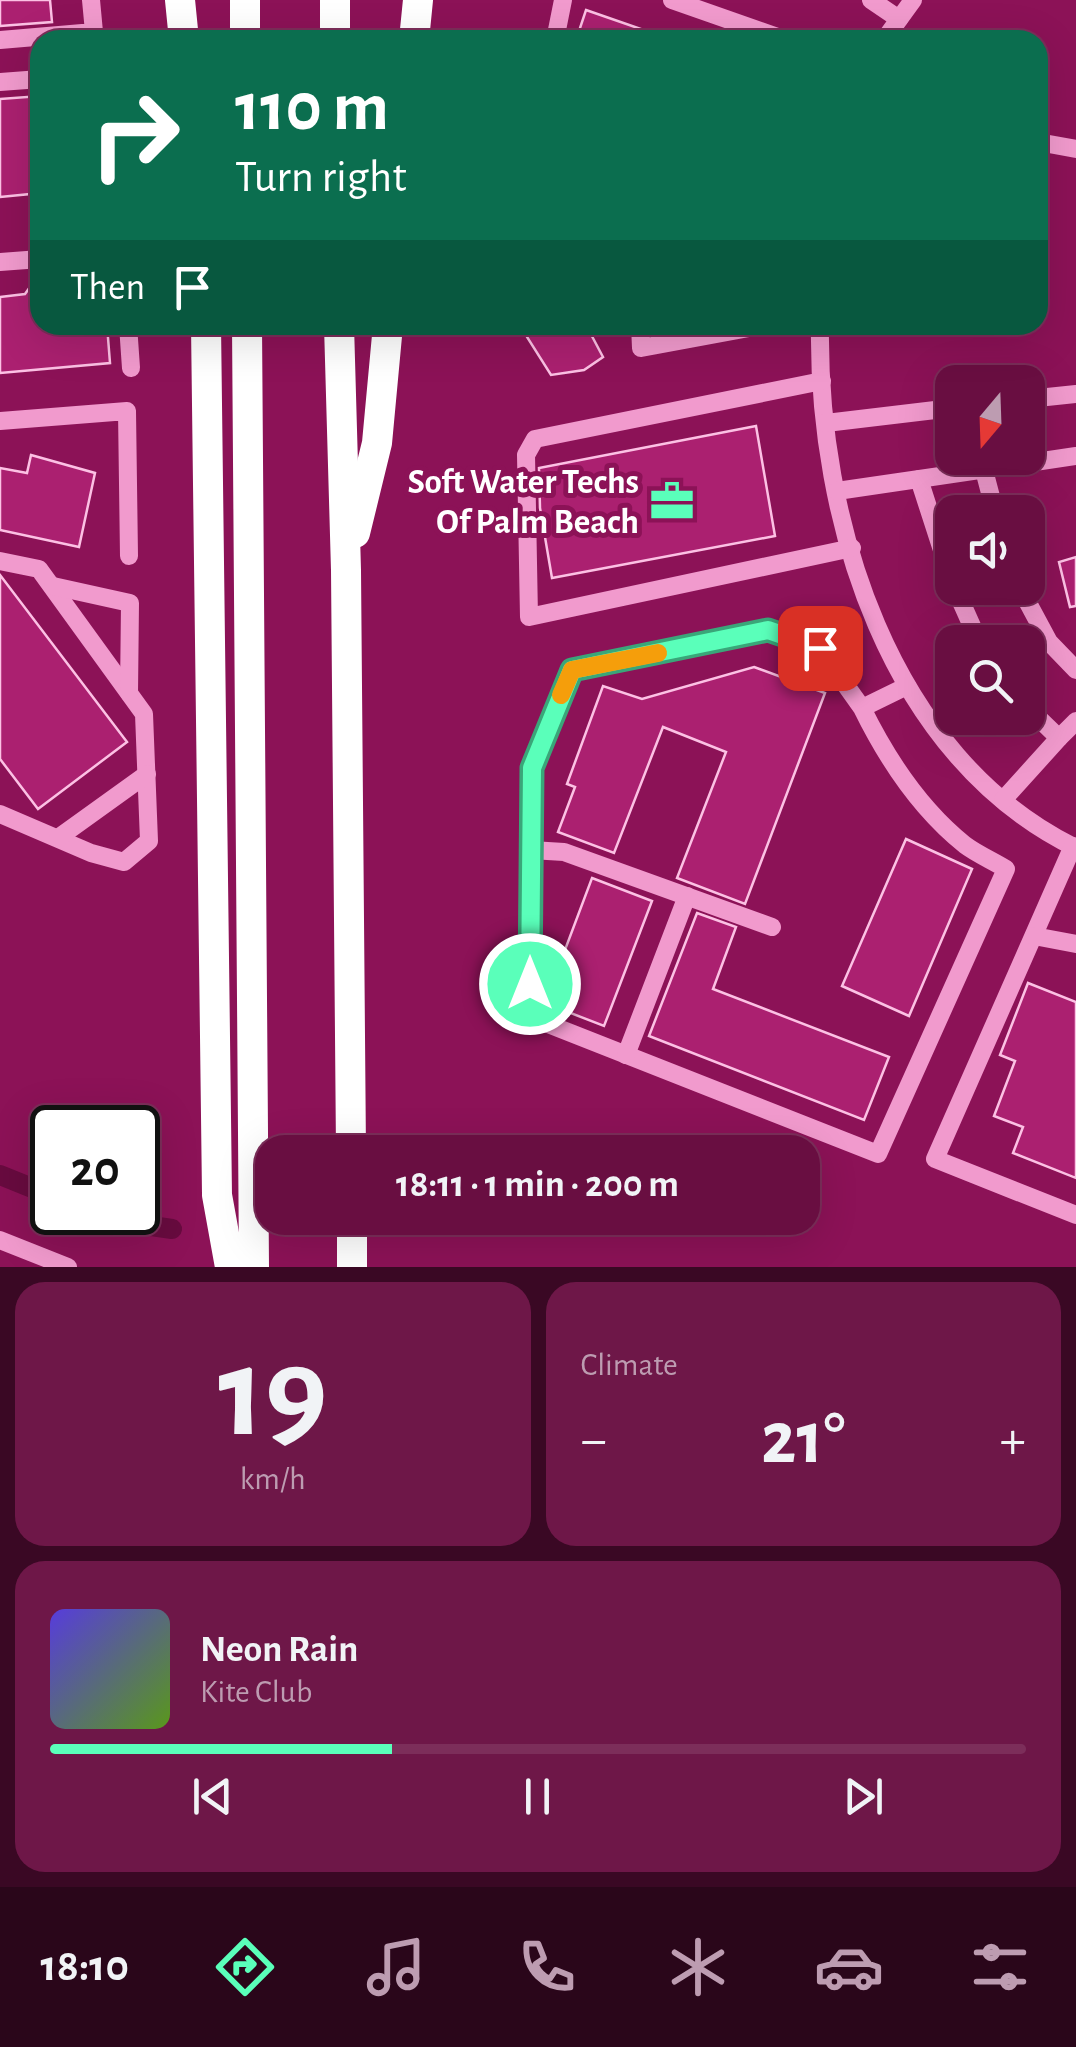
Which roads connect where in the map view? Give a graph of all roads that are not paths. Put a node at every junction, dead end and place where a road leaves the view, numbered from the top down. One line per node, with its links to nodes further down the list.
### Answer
1 (91, 0): 11 (street)
2 (180, 0): 12 (highway)
3 (245, 0): 13 (highway)
4 (335, 0): 14 (highway)
5 (418, 0): 15 (highway)
6 (563, 0): 16 (street)
7 (672, 0): 17 (street)
8 (871, 0): 10 (street)
9 (912, 0): 10 (street)
10 (899, 19): 18 (street)
11 (94, 30)
12 (183, 30)
13 (245, 30)
14 (335, 30)
15 (415, 30)
16 (557, 30)
17 (758, 30)
18 (891, 30)
19 (30, 37): 20 (street)
20 (0, 40)
21 (30, 80): 22 (street)
22 (0, 82)
23 (1048, 144): 24 (street)
24 (1076, 149)
25 (30, 260): 26 (street)
26 (0, 262)
27 (129, 335): 35 (street)
28 (206, 335): 77 (highway)
29 (247, 335): 78 (highway)
30 (339, 335): 51 (highway)
31 (387, 335): 51 (highway)
32 (640, 335): 33 (street)
33 (711, 335)
34 (820, 335): 36 (street)
35 (132, 368)
36 (822, 381): 41 (street); 48 (street)
37 (1076, 394): 38 (street)
38 (1045, 397)
39 (935, 410): 41 (street)
40 (0, 421): 49 (street)
41 (826, 423): 46 (street)
42 (1076, 456): 43 (street)
43 (1045, 461)
44 (948, 475): 45 (street)
45 (920, 479): 46 (street); 47 (street)
46 (837, 491): 48 (street)
47 (935, 525)
48 (852, 548): 55 (street)
49 (129, 556)
50 (0, 561): 52 (street)
51 (346, 570): 72 (highway)
52 (53, 586): 56 (street); 56 (street)
53 (1029, 605): 54 (street)
54 (1076, 670)
55 (907, 686): 57 (street); 62 (street)
56 (129, 693): 61 (street)
57 (862, 708): 66 (street); 71 (street)
58 (1076, 721): 60 (street)
59 (1045, 725): 60 (street)
60 (1058, 738): 62 (street)
61 (147, 774): 64 (street); 64 (street)
62 (1003, 800): 65 (street)
63 (0, 814): 64 (street)
64 (58, 838)
65 (1074, 847): 69 (street)
66 (531, 850): 67 (street); 71 (street)
67 (687, 896): 68 (street); 71 (street)
68 (772, 927)
69 (1034, 936): 70 (street); 73 (street)
70 (1076, 944)
71 (626, 1054)
72 (351, 1135)
73 (1076, 1215)
74 (352, 1235): 79 (highway)
75 (0, 1240): 76 (street)
76 (68, 1267)
77 (230, 1267)
78 (254, 1267)
79 (352, 1267)

